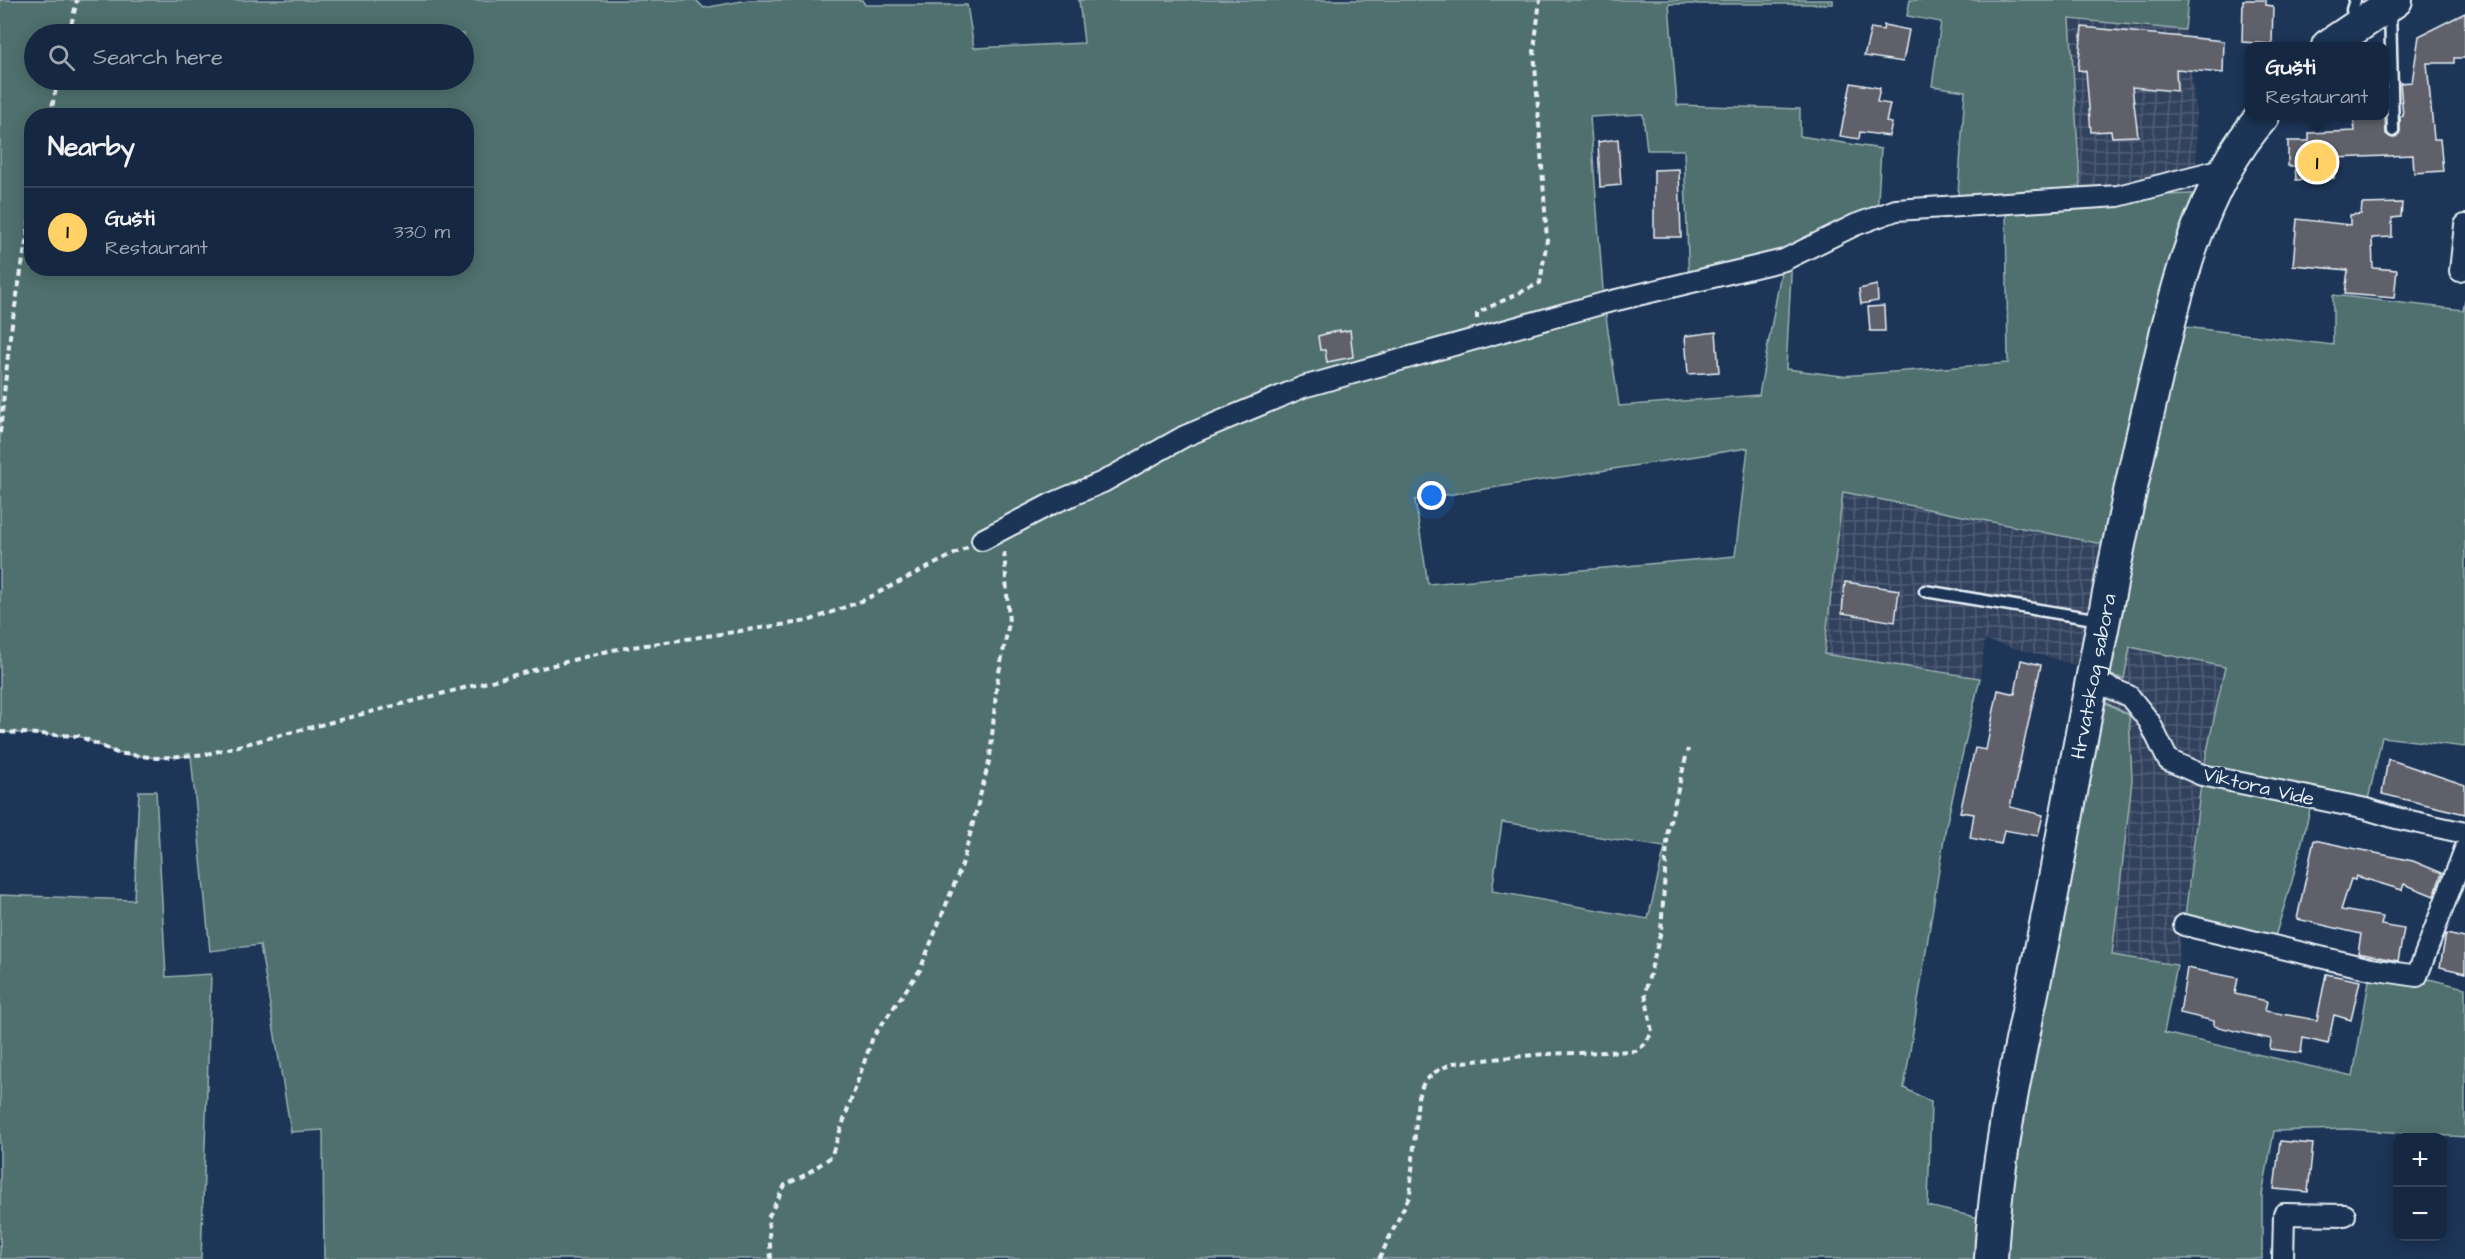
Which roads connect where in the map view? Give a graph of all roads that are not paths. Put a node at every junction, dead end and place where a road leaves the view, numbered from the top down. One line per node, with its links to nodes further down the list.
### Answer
1 (2393, 2): 2 (main road); 5 (lane)
2 (2355, 14): 3 (main road)
3 (2331, 42)
4 (2259, 120): 6 (main road, Hrvatskog sabora)
5 (2393, 131)
6 (2223, 169): 9 (street); 11 (main road, Hrvatskog sabora)
7 (2465, 225): 8 (street)
8 (2460, 271)
9 (982, 540)
10 (1925, 591): 11 (lane)
11 (2103, 620): 12 (main road, Hrvatskog sabora)
12 (2092, 680): 13 (street, Viktora Vide); 17 (main road, Hrvatskog sabora)
13 (2465, 833)
14 (2465, 849): 15 (street)
15 (2184, 925)
16 (2345, 1215): 18 (street)
17 (1991, 1259)
18 (2283, 1259)

